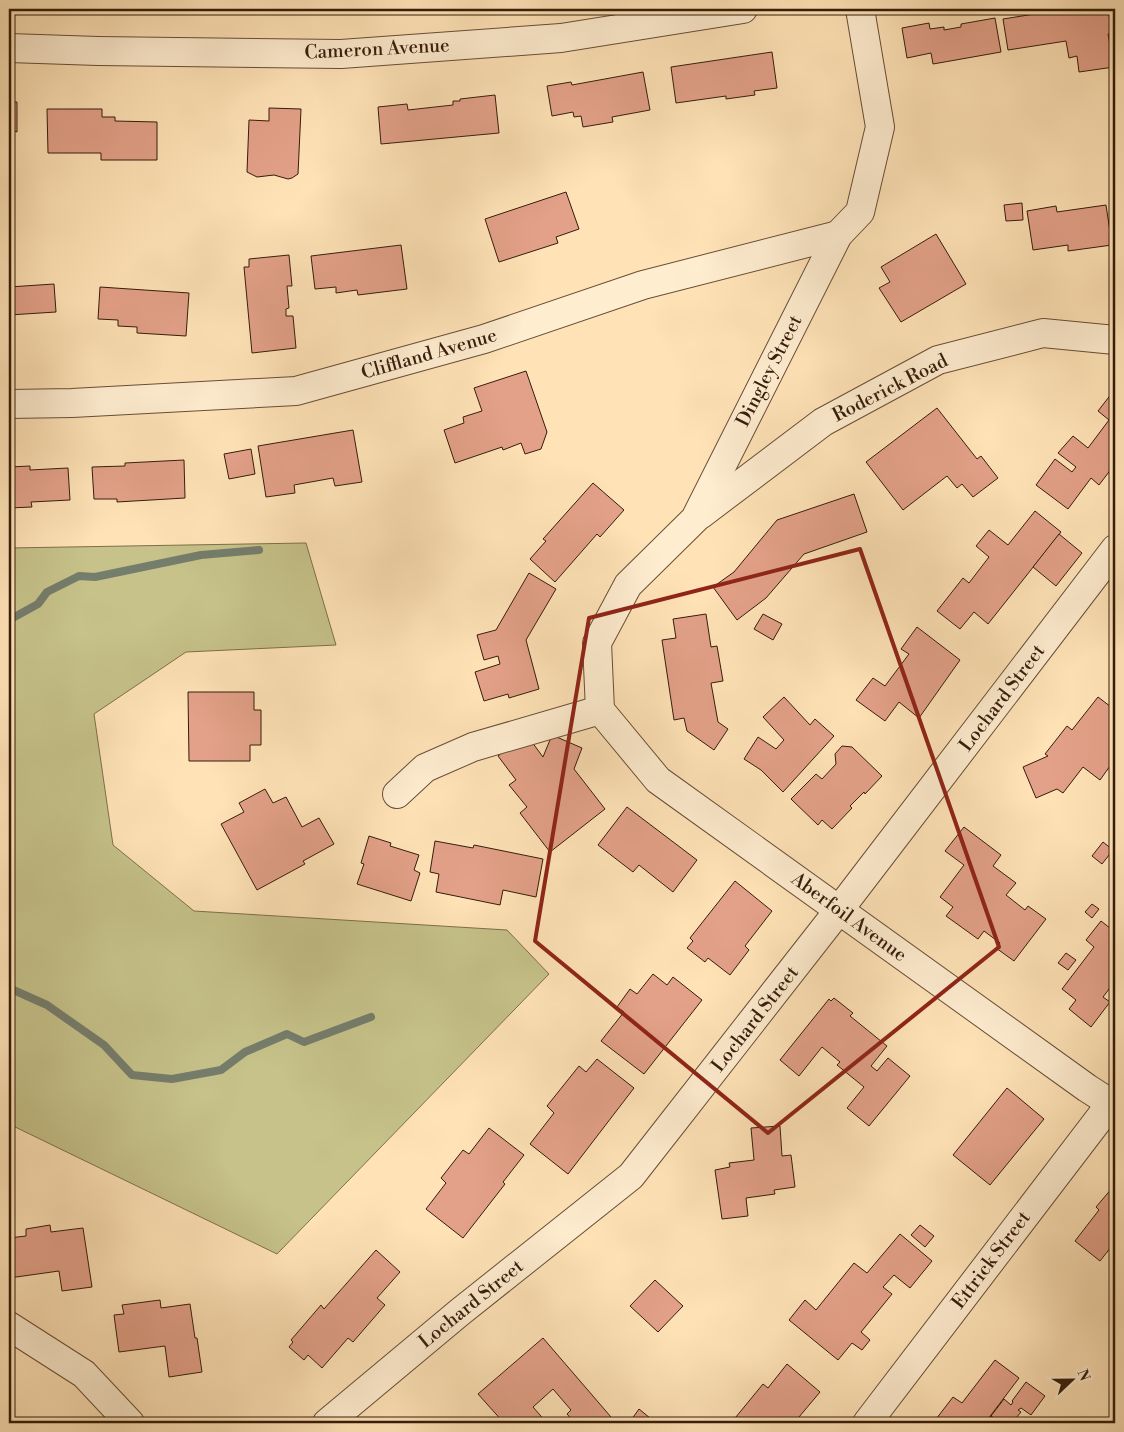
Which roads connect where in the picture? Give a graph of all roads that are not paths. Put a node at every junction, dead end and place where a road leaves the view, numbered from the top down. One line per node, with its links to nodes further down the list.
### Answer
1 (743, 9): 3 (street, Cameron Avenue)
2 (860, 9): 4 (street, Dingley Street)
3 (9, 48)
4 (838, 236): 6 (street, Cliffland Avenue); 7 (street, Dingley Street)
5 (1115, 340): 7 (street, Roderick Road)
6 (9, 404)
7 (695, 519): 9 (street, Dingley Street)
8 (1115, 549): 11 (street, Lochard Street)
9 (600, 710): 10 (street); 11 (street, Aberfoil Avenue)
10 (397, 794)
11 (840, 910): 12 (street, Aberfoil Avenue); 15 (street, Lochard Street)
12 (1114, 1102): 16 (street, Ettrick Street)
13 (9, 1326): 14 (street)
14 (130, 1423)
15 (326, 1423)
16 (868, 1423)

